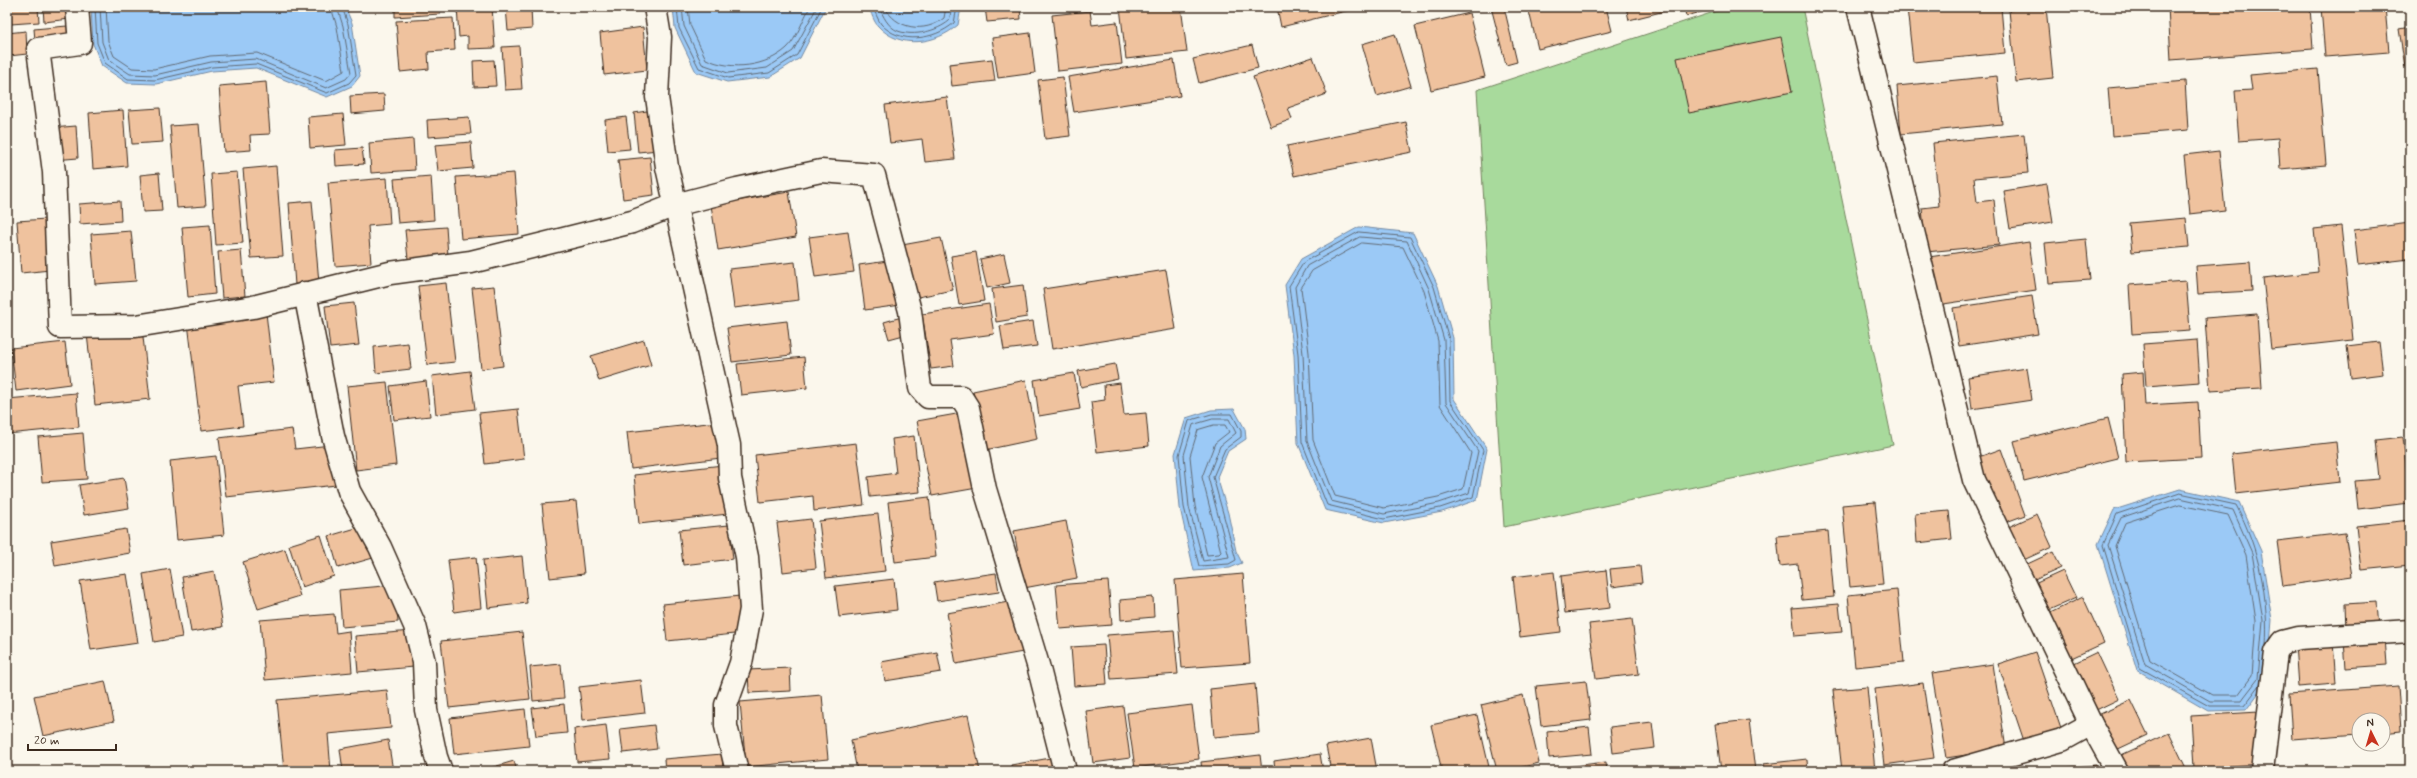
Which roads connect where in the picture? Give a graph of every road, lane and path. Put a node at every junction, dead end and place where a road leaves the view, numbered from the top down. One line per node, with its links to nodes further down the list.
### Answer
1 (77, 7): 5 (street)
2 (655, 7): 4 (street)
3 (1858, 7): 7 (street)
4 (675, 205): 5 (street); 9 (street); 10 (street)
5 (305, 293): 8 (street)
6 (2410, 631): 13 (street)
7 (2091, 724): 11 (street); 12 (street)
8 (441, 771)
9 (737, 771)
10 (1065, 771)
11 (1953, 771)
12 (2117, 771)
13 (2262, 771)

